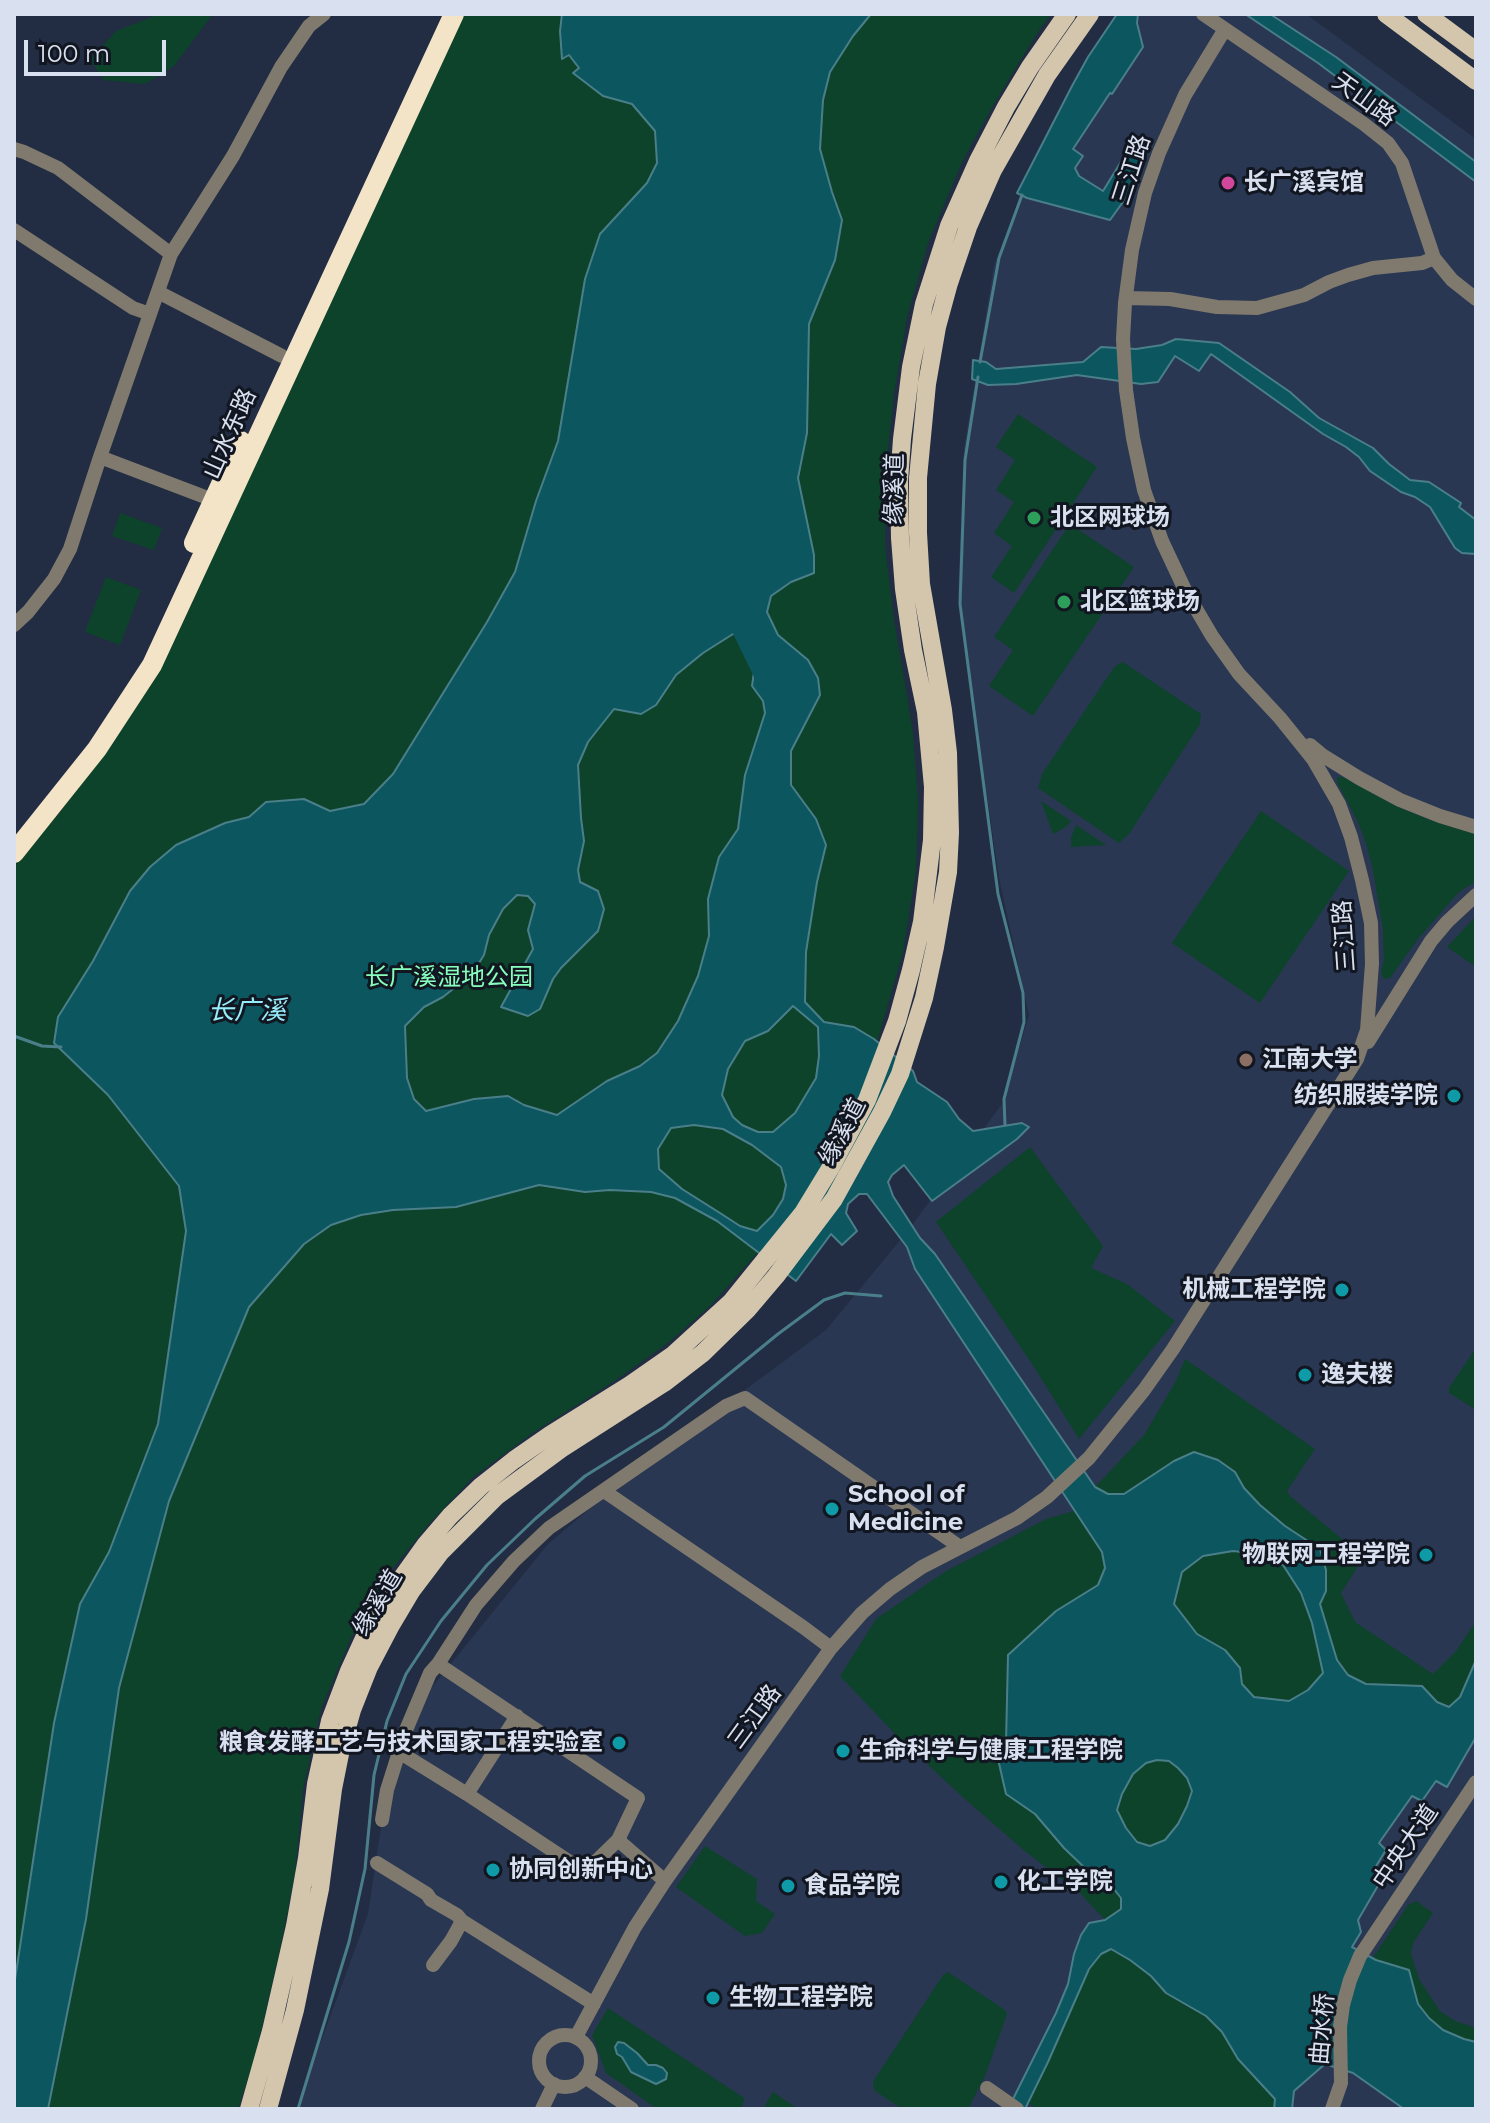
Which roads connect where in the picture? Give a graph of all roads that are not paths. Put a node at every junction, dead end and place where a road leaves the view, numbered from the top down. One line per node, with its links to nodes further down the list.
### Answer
1 (324, 14): 14 (street)
2 (441, 14): 20 (highway, 山水东路)
3 (454, 14): 27 (highway, 山水东路)
4 (1067, 14): 29 (main road, 缘溪道)
5 (1090, 14): 29 (main road, 缘溪道)
6 (1203, 14): 9 (street, 天山路)
7 (1386, 14): 11 (main road)
8 (1426, 14): 10 (main road)
9 (1225, 29): 15 (street, 天山路); 17 (street, 三江路)
10 (1476, 51)
11 (1476, 81)
12 (14, 149): 14 (street)
13 (14, 230): 19 (street)
14 (171, 254): 16 (street)
15 (1434, 258): 17 (street); 18 (street, 天山路)
16 (158, 292): 19 (street); 20 (street)
17 (1126, 298): 24 (street, 三江路)
18 (1476, 299)
19 (150, 314): 21 (street)
20 (282, 356): 22 (highway, 山水东路)
21 (100, 457): 22 (street); 23 (street)
22 (213, 500): 26 (highway, 山水东路)
23 (14, 625)
24 (1280, 718): 25 (street); 30 (street, 三江路)
25 (1476, 827)
26 (14, 837)
27 (14, 853)
28 (1476, 895): 30 (street)
29 (905, 1026): 31 (main road, 缘溪道)
30 (1357, 1059): 33 (street, 三江路)
31 (770, 1269): 53 (main road, 缘溪道); 54 (main road, 缘溪道)
32 (604, 1491): 33 (street); 34 (street); 35 (street)
33 (960, 1547): 34 (street, 三江路)
34 (831, 1648): 43 (street, 三江路)
35 (438, 1664): 36 (street); 37 (street)
36 (517, 1716): 39 (street); 41 (street)
37 (399, 1752): 39 (street); 40 (street)
38 (1476, 1782): 45 (street, 中央大道)
39 (467, 1794): 41 (street)
40 (382, 1820)
41 (618, 1840): 43 (street)
42 (377, 1863): 44 (street)
43 (665, 1881): 47 (street, 三江路)
44 (462, 1921): 46 (street); 47 (street)
45 (1373, 1936): 57 (street, 曲水桥)
46 (433, 1965)
47 (594, 2004): 48 (street, 三江路)
48 (576, 2037): 49 (street); 50 (street)
49 (585, 2077): 50 (street); 56 (street)
50 (554, 2084): 55 (street)
51 (987, 2088): 52 (street)
52 (1012, 2106)
53 (249, 2109)
54 (268, 2109)
55 (542, 2109)
56 (632, 2109)
57 (1332, 2109)

